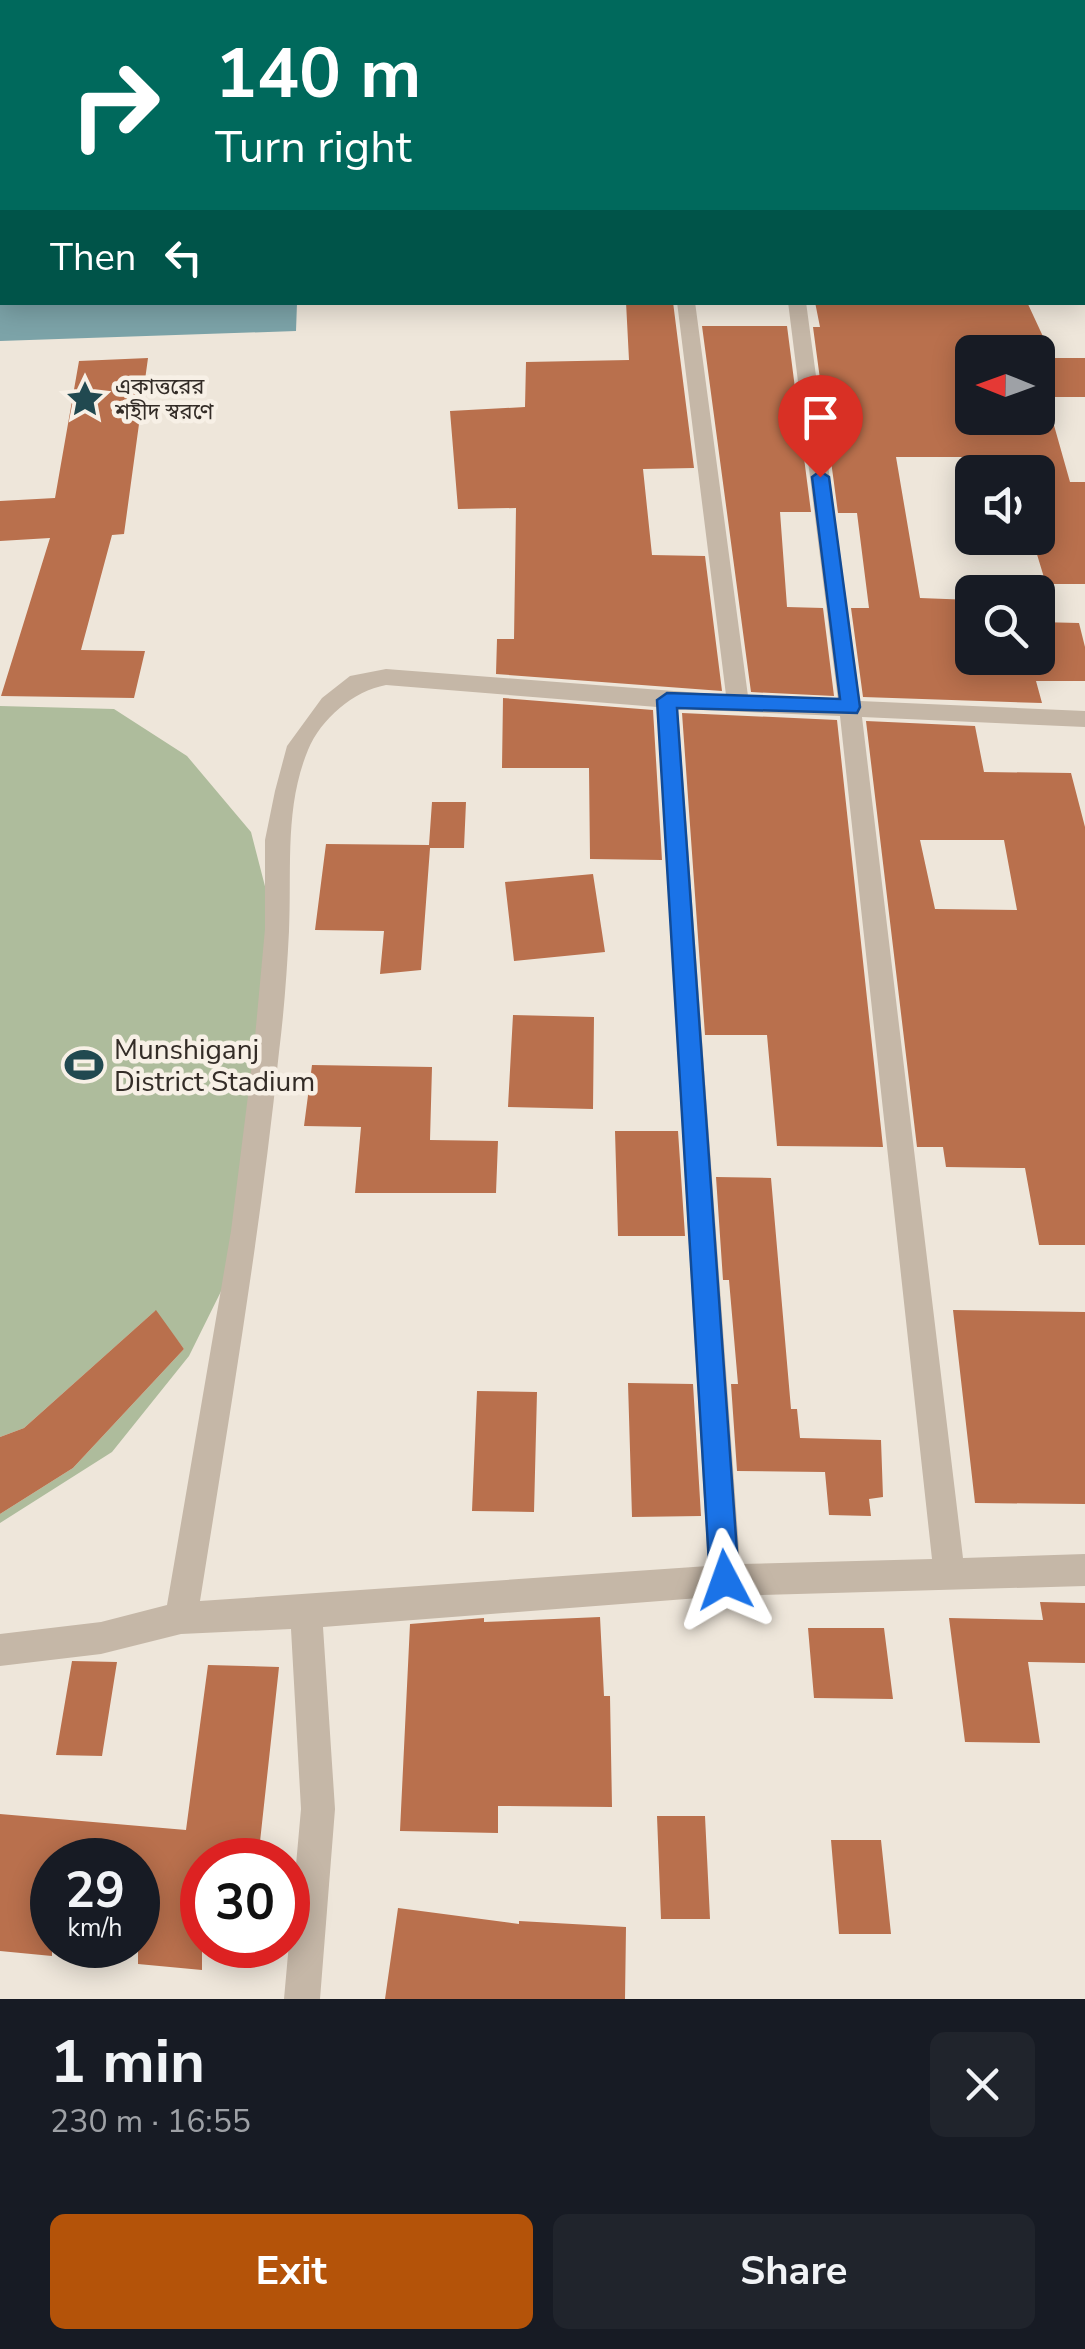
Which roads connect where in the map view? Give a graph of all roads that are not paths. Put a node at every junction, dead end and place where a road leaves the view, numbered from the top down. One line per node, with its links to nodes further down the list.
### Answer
1 (686, 305): 4 (street)
2 (797, 305): 5 (street)
3 (667, 700): 4 (street); 9 (street); 11 (street)
4 (738, 702): 5 (street)
5 (850, 707): 6 (street); 8 (street)
6 (1085, 719)
7 (1085, 1570): 8 (street)
8 (949, 1572): 9 (street)
9 (725, 1580): 10 (street)
10 (306, 1612): 11 (street); 13 (street)
11 (181, 1618): 12 (street)
12 (0, 1650)
13 (302, 1999)

